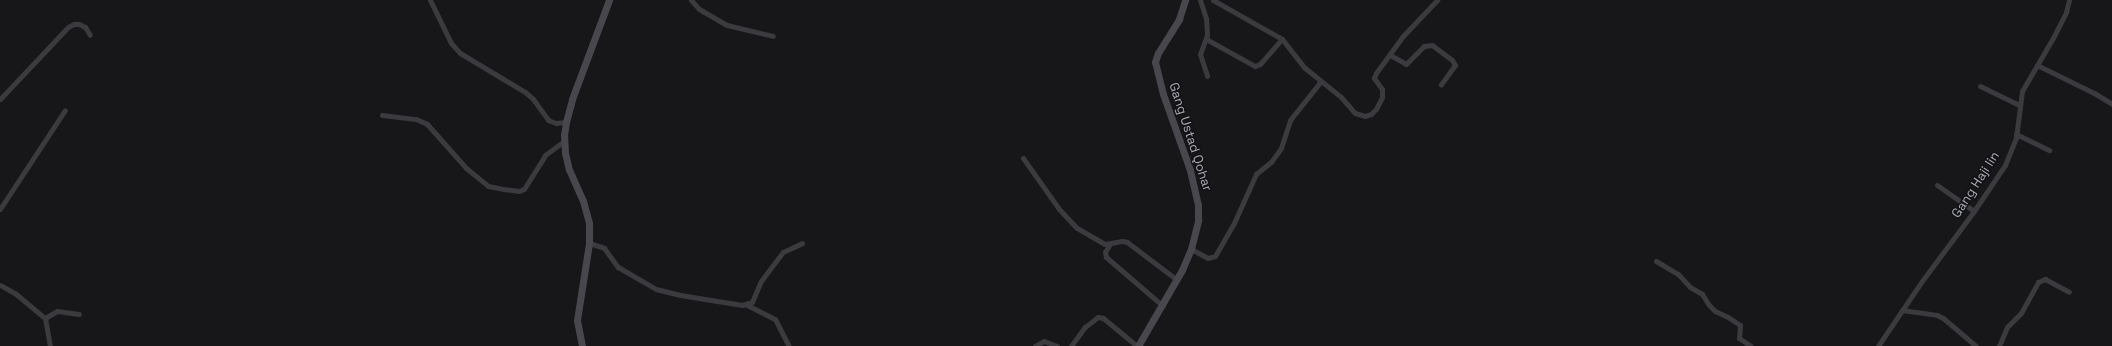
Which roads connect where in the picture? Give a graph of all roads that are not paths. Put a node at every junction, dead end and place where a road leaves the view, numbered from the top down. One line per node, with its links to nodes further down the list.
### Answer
1 (430, 0): 24 (street)
2 (609, 0): 24 (street)
3 (691, 0): 10 (street)
4 (1185, 0): 35 (street, Gang Ustad Qohar)
5 (1200, 0): 11 (street)
6 (1213, 0): 12 (street)
7 (1437, 0): 13 (street)
8 (2069, 0): 14 (street, Gang Haji Iin)
9 (90, 35): 19 (street)
10 (773, 36)
11 (1206, 39): 12 (street); 15 (street)
12 (1282, 39): 16 (street)
13 (1390, 55): 16 (street); 17 (street)
14 (2037, 65): 20 (street); 21 (street, Gang Haji Iin)
15 (1207, 76)
16 (1321, 81): 35 (street)
17 (1441, 84)
18 (1980, 86): 21 (street)
19 (0, 99)
20 (2112, 104)
21 (2019, 105): 25 (street, Gang Haji Iin)
22 (65, 110): 30 (street)
23 (382, 115): 26 (street)
24 (566, 122): 26 (street)
25 (2016, 134): 27 (street); 31 (street, Gang Haji Iin)
26 (564, 141): 33 (street)
27 (2049, 150)
28 (1023, 158): 34 (street)
29 (1937, 185): 31 (street)
30 (0, 209)
31 (1974, 211): 42 (street, Gang Haji Iin)
32 (802, 243): 40 (street)
33 (588, 244): 40 (street); 46 (street)
34 (1110, 244): 37 (street); 41 (street)
35 (1190, 249): 37 (street, Gang Ustad Qohar)
36 (1656, 261): 52 (street)
37 (1177, 280): 41 (street, Gang Ustad Qohar)
38 (0, 285): 44 (street)
39 (2069, 292): 55 (street)
40 (747, 305): 47 (street)
41 (1162, 306): 51 (street, Gang Ustad Qohar)
42 (1902, 310): 53 (street, Gang Haji Iin); 54 (street)
43 (80, 314): 44 (street)
44 (45, 318): 45 (street)
45 (50, 346)
46 (582, 346)
47 (789, 346)
48 (1035, 346): 49 (street)
49 (1057, 346)
50 (1071, 346): 51 (street)
51 (1137, 346)
52 (1751, 346)
53 (1878, 346)
54 (1976, 346)
55 (1999, 346)

